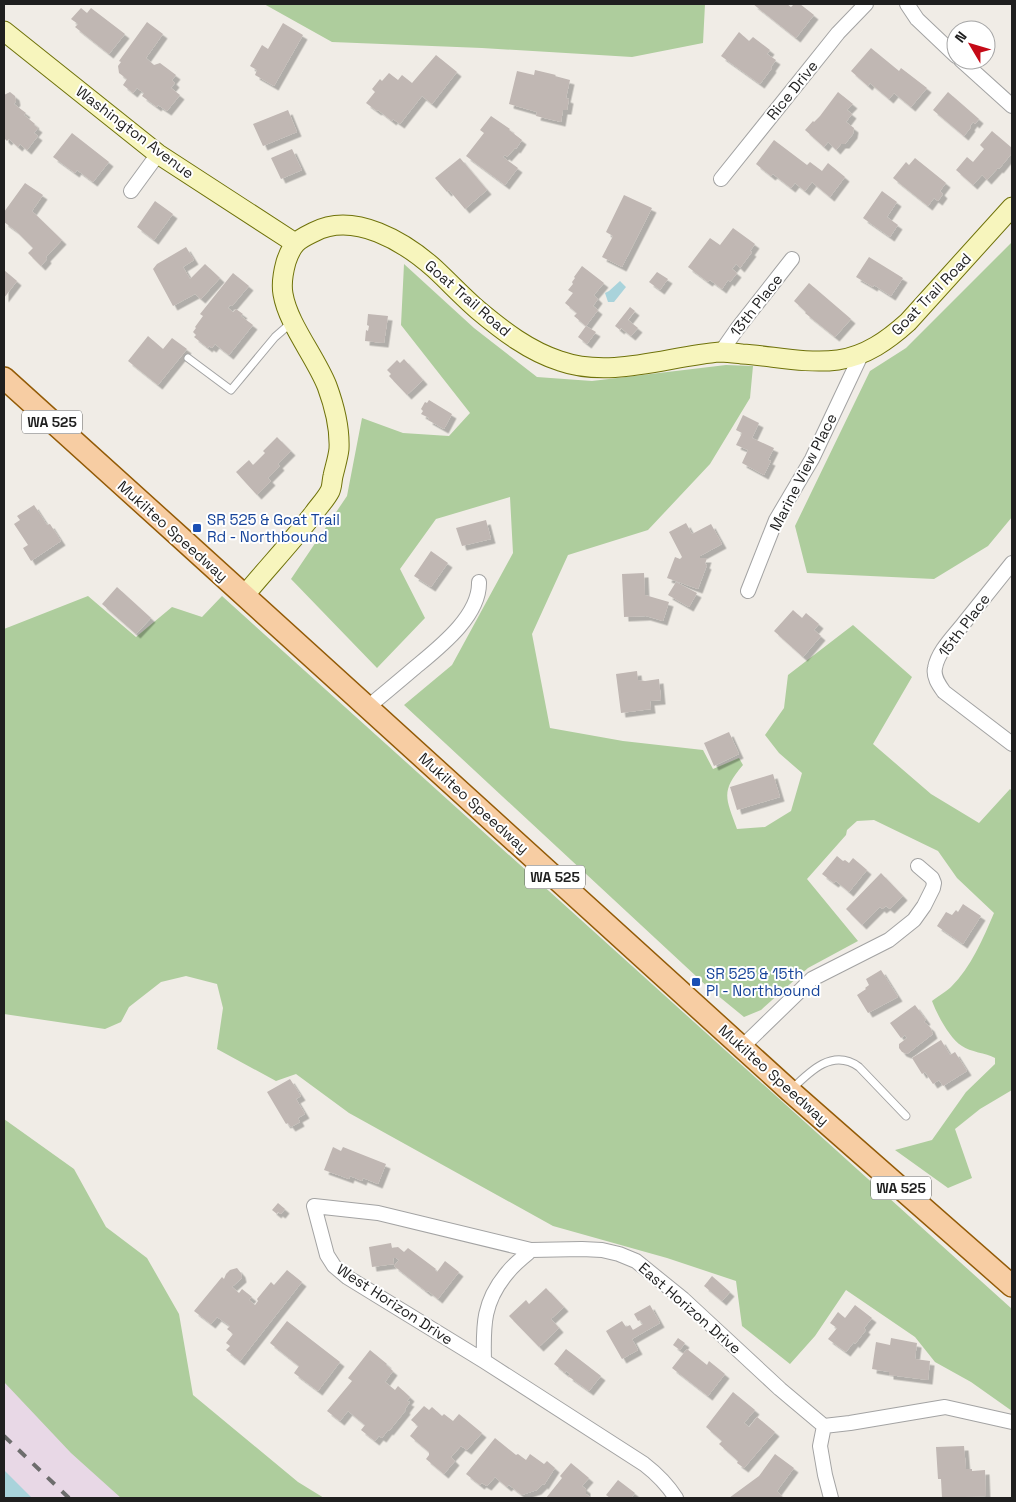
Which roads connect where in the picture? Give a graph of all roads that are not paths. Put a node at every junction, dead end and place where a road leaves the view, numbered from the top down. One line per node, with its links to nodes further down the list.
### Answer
1 (866, 4): 8 (street, Rice Drive)
2 (907, 4): 4 (street)
3 (4, 31): 7 (street, Washington Avenue)
4 (946, 47)
5 (972, 70): 6 (street)
6 (1012, 106)
7 (158, 154): 9 (street); 11 (street, Washington Avenue)
8 (721, 179)
9 (131, 191)
10 (1012, 207): 15 (street, Goat Trail Road)
11 (296, 243): 13 (street); 14 (street, Goat Trail Road)
12 (792, 259): 14 (street, 13th Place)
13 (293, 321): 16 (lane); 21 (street)
14 (721, 352): 15 (street, Goat Trail Road)
15 (862, 354): 20 (street, Marine View Place)
16 (188, 358)
17 (4, 378): 21 (main road, Mukilteo Speedway / WA 525)
18 (1012, 563): 23 (street, 15th Place)
19 (480, 582): 22 (street)
20 (748, 591)
21 (244, 596): 22 (main road, Mukilteo Speedway / WA 525)
22 (368, 707): 25 (main road, Mukilteo Speedway / WA 525)
23 (1012, 744)
24 (918, 866): 25 (street)
25 (742, 1047): 26 (main road, Mukilteo Speedway / WA 525)
26 (790, 1091): 27 (lane); 30 (main road, Mukilteo Speedway / WA 525)
27 (906, 1116)
28 (314, 1206): 29 (street, East Horizon Drive); 31 (street, West Horizon Drive)
29 (531, 1250): 31 (street); 33 (street, East Horizon Drive)
30 (1012, 1286)
31 (484, 1361): 34 (street, West Horizon Drive)
32 (1012, 1422): 33 (street)
33 (824, 1426): 35 (street)
34 (676, 1498)
35 (831, 1498)

